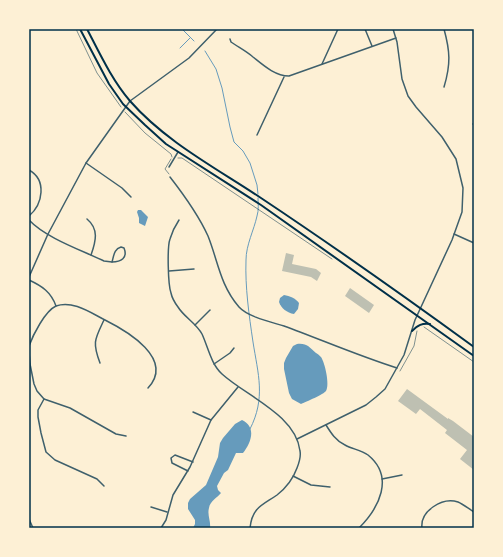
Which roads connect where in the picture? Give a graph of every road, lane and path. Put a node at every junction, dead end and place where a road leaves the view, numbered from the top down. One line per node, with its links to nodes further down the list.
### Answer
1 (80, 29): 15 (highway)
2 (87, 29): 14 (highway)
3 (217, 29): 14 (street)
4 (338, 29): 11 (street)
5 (366, 29): 10 (street)
6 (393, 29): 9 (street)
7 (444, 29): 13 (street)
8 (230, 38): 12 (street)
9 (396, 38): 10 (street); 30 (street)
10 (372, 46): 11 (street)
11 (322, 64): 12 (street)
12 (284, 76): 16 (street)
13 (444, 87)
14 (130, 101): 15 (street); 40 (highway)
15 (126, 107): 17 (highway); 20 (street)
16 (257, 135)
17 (178, 152): 19 (street); 42 (highway)
18 (172, 155): 19 (path)
19 (176, 155): 21 (street); 33 (path)
20 (86, 163): 24 (street); 29 (street)
21 (169, 167)
22 (29, 170): 25 (street)
23 (170, 177): 57 (street)
24 (131, 197)
25 (29, 216)
26 (87, 219): 32 (street)
27 (29, 220): 29 (street)
28 (179, 220): 36 (street)
29 (48, 234): 32 (street); 37 (street)
30 (454, 234): 31 (street); 40 (street)
31 (474, 243)
32 (91, 254): 34 (street)
33 (332, 259)
34 (112, 262): 34 (street)
35 (194, 269): 36 (street)
36 (169, 271): 44 (street)
37 (29, 277)
38 (29, 280): 39 (street)
39 (56, 306): 43 (street); 49 (street)
40 (420, 308): 42 (street); 50 (highway)
41 (210, 310): 44 (street)
42 (417, 314): 45 (highway); 48 (street)
43 (104, 320): 55 (street); 60 (street)
44 (195, 325): 56 (street)
45 (432, 325): 48 (highway); 53 (highway)
46 (422, 327): 54 (path)
47 (417, 330): 58 (path)
48 (412, 331): 57 (street)
49 (29, 346)
50 (474, 347)
51 (234, 348): 56 (street)
52 (29, 352): 61 (street)
53 (474, 355)
54 (474, 362)
55 (100, 363)
56 (214, 364): 59 (street)
57 (398, 368): 64 (street)
58 (400, 371)
59 (238, 387): 63 (street); 66 (street)
60 (148, 388)
61 (44, 399): 65 (street); 72 (street)
62 (193, 412): 63 (street)
63 (211, 420): 67 (street)
64 (326, 425): 66 (street); 71 (street)
65 (126, 436)
66 (297, 439): 70 (street)
67 (193, 462): 68 (street); 68 (street)
68 (188, 471): 75 (street)
69 (402, 475): 71 (street)
70 (293, 476): 73 (street); 80 (street)
71 (382, 478): 81 (street)
72 (104, 486)
73 (330, 487)
74 (151, 507): 75 (street)
75 (167, 512): 79 (street)
76 (474, 512): 82 (street)
77 (29, 519): 78 (street)
78 (33, 528)
79 (161, 528)
80 (250, 528)
81 (359, 528)
82 (422, 528)

